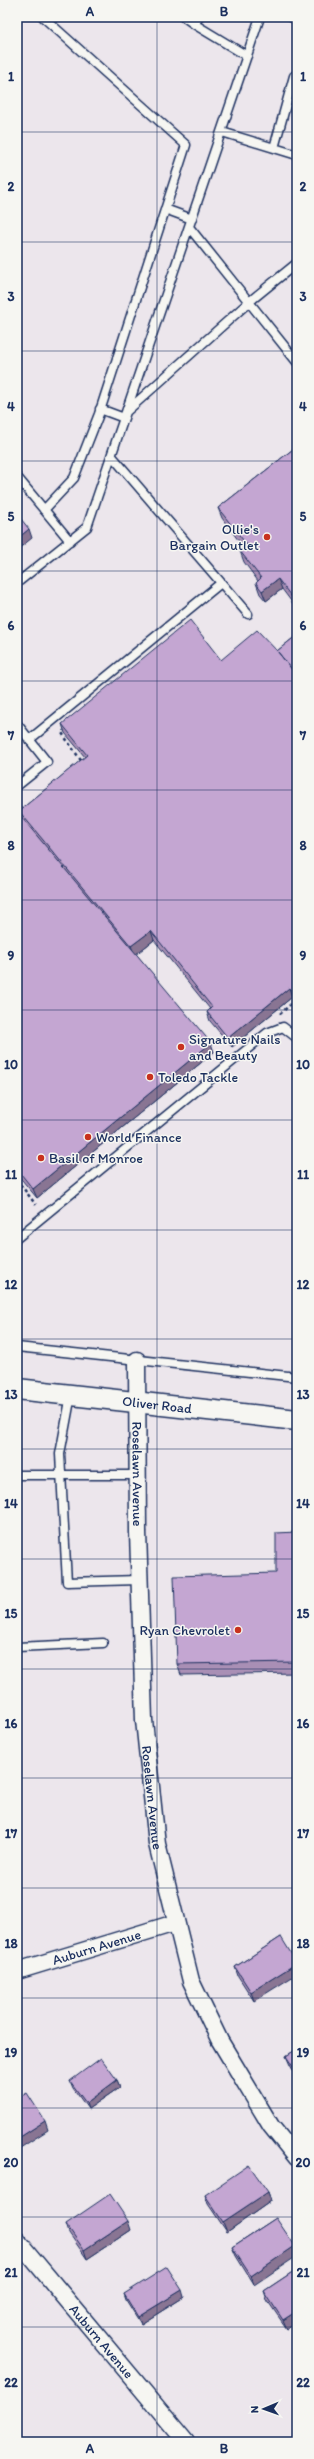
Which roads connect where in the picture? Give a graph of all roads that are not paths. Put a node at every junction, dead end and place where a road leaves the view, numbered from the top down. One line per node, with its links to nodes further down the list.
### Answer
1 (42, 17): 13 (lane)
2 (184, 17): 7 (lane)
3 (199, 17): 7 (lane)
4 (260, 17): 8 (lane)
5 (291, 17): 6 (lane)
6 (297, 19)
7 (194, 24): 8 (lane)
8 (247, 56): 10 (lane)
9 (294, 76): 11 (lane)
10 (222, 132): 11 (lane); 14 (lane)
11 (274, 148): 12 (lane)
12 (297, 155)
13 (165, 209): 14 (lane); 18 (lane)
14 (190, 223): 16 (lane); 19 (lane)
15 (297, 263): 16 (lane)
16 (249, 302): 17 (lane); 19 (lane)
17 (297, 362)
18 (100, 409): 19 (lane); 22 (lane)
19 (125, 415): 20 (lane)
20 (112, 456): 23 (lane); 25 (lane)
21 (17, 477): 22 (lane)
22 (44, 510): 23 (lane)
23 (70, 541): 24 (lane)
24 (17, 583)
25 (221, 583): 26 (lane); 28 (lane)
26 (248, 614)
27 (17, 724): 28 (lane)
28 (29, 740): 29 (lane)
29 (17, 786)
30 (297, 1038): 31 (lane)
31 (18, 1237)
32 (17, 1346): 33 (lane)
33 (137, 1360): 34 (lane); 37 (street, Roselawn Avenue)
34 (297, 1377)
35 (17, 1389): 36 (street, Oliver Road)
36 (71, 1395): 37 (street, Oliver Road); 41 (lane)
37 (136, 1403): 38 (street, Oliver Road); 39 (street, Roselawn Avenue)
38 (297, 1420)
39 (137, 1474): 41 (lane); 42 (street, Roselawn Avenue)
40 (17, 1475): 41 (lane)
41 (61, 1475): 42 (lane)
42 (139, 1580): 45 (street, Roselawn Avenue)
43 (103, 1644): 44 (lane)
44 (17, 1647)
45 (175, 1923): 46 (street, Auburn Avenue); 47 (street, Roselawn Avenue)
46 (17, 1971)
47 (297, 2158)
48 (17, 2240): 49 (street, Auburn Avenue)
49 (186, 2442)

